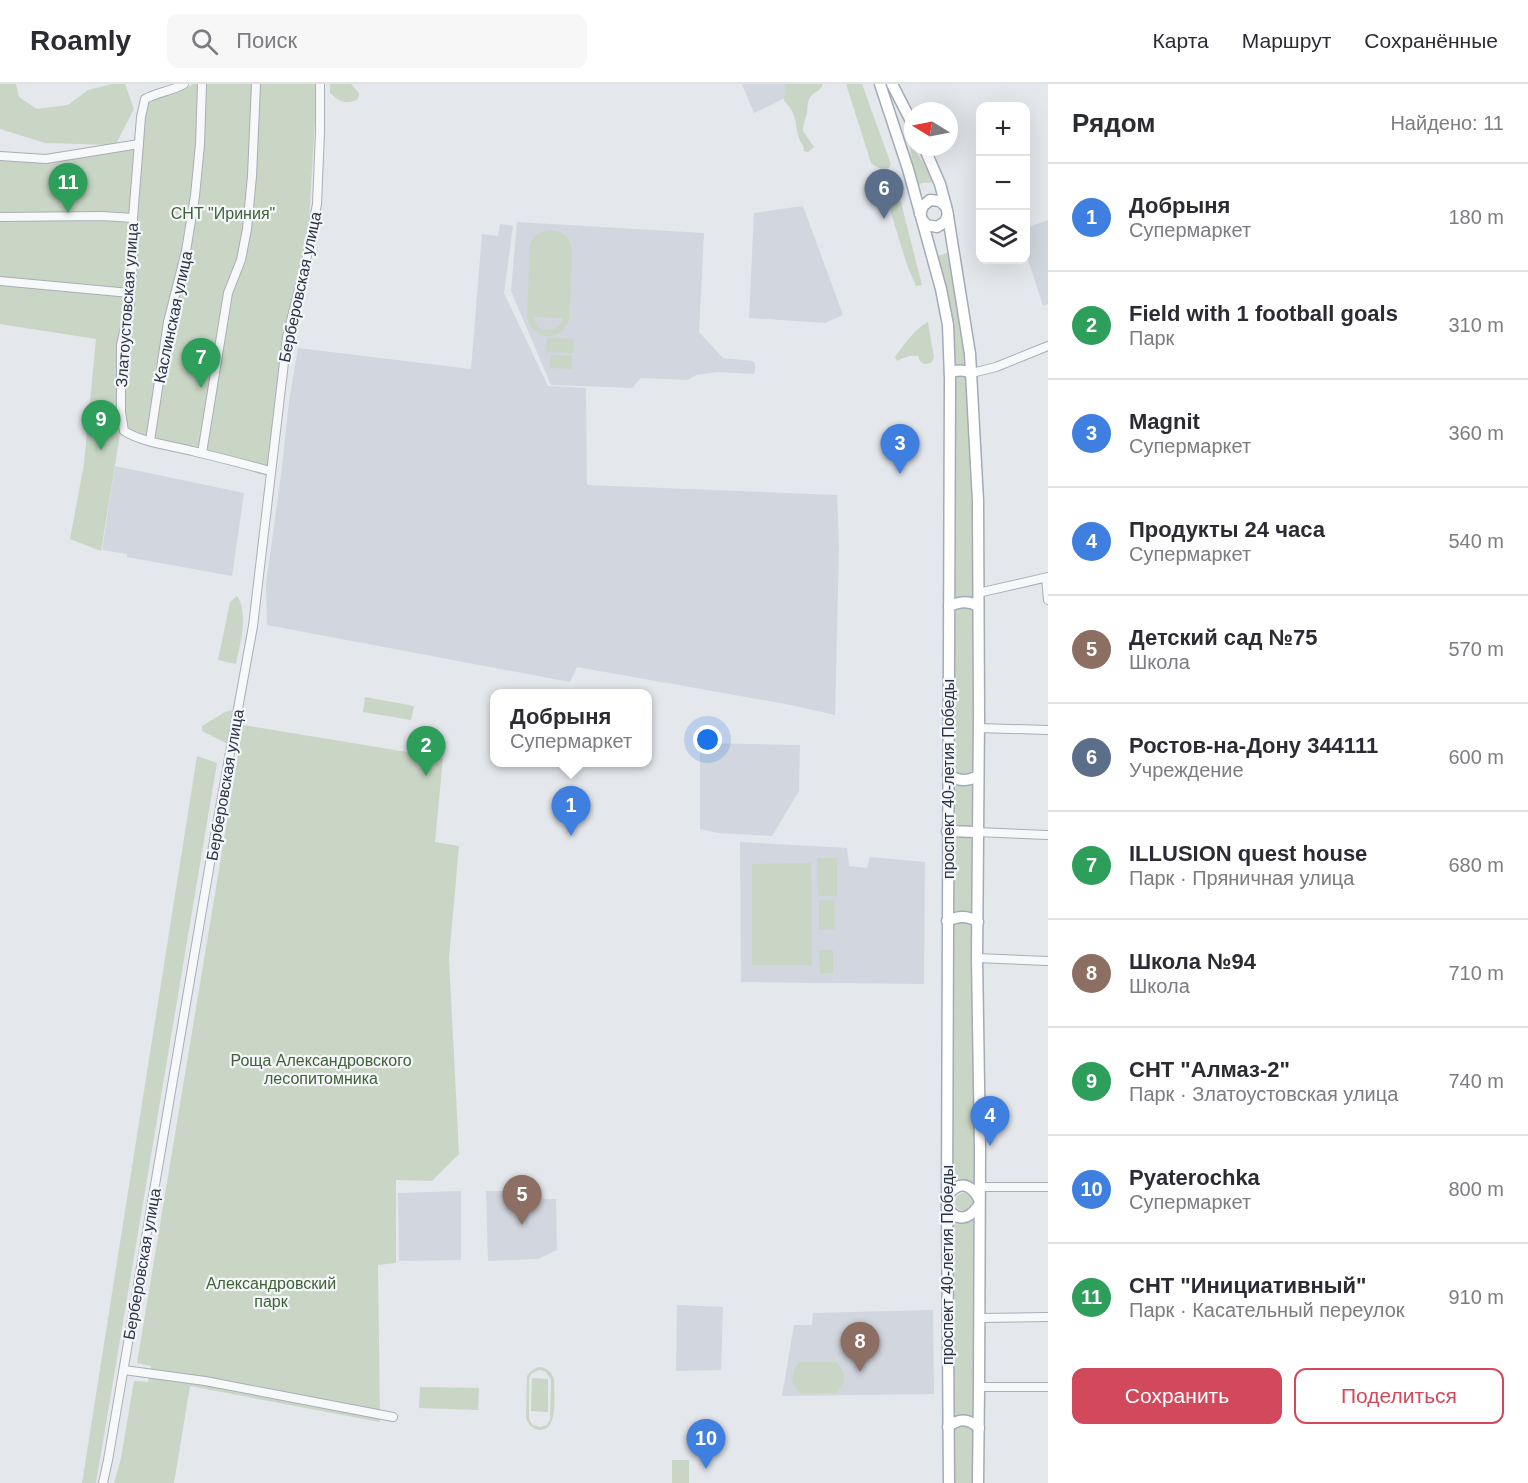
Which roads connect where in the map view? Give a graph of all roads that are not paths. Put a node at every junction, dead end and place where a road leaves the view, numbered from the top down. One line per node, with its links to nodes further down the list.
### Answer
1 (184, 84): 8 (street, Златоустовская улица)
2 (202, 84): 20 (street, Каслинская улица)
3 (256, 84): 21 (street)
4 (320, 84): 22 (street, Берберовская улица)
5 (880, 84): 13 (main road, проспект 40-летия Победы)
6 (892, 84): 7 (main road)
7 (904, 107)
8 (139, 144): 9 (street); 14 (street, Златоустовская улица)
9 (0, 156)
10 (928, 156): 11 (main road, проспект 40-летия Победы)
11 (947, 211): 13 (main road); 13 (main road); 19 (main road, проспект 40-летия Победы)
12 (0, 217): 14 (street)
13 (921, 217): 18 (main road, проспект 40-летия Победы)
14 (133, 218): 16 (street, Златоустовская улица)
15 (0, 281): 16 (street)
16 (130, 293): 20 (street, Златоустовская улица)
17 (1048, 346): 19 (street)
18 (950, 373): 19 (main road); 26 (main road, проспект 40-летия Победы)
19 (972, 373): 24 (main road, проспект 40-летия Победы)
20 (150, 441): 21 (street, Златоустовская улица)
21 (202, 453): 22 (street, Златоустовская улица)
22 (270, 471): 45 (street, Берберовская улица)
23 (1047, 578): 24 (street); 25 (street)
24 (978, 593): 27 (main road, проспект 40-летия Победы)
25 (1048, 600)
26 (948, 606): 27 (main road); 30 (main road, проспект 40-летия Победы)
27 (978, 606): 28 (main road, проспект 40-летия Победы)
28 (979, 728): 29 (street); 31 (main road, проспект 40-летия Победы)
29 (1048, 730)
30 (948, 775): 31 (main road); 32 (main road, проспект 40-летия Победы)
31 (978, 776): 33 (main road, проспект 40-летия Победы)
32 (948, 831): 33 (main road); 35 (main road, проспект 40-летия Победы)
33 (977, 832): 34 (street); 36 (main road, проспект 40-летия Победы)
34 (1048, 835)
35 (947, 921): 36 (main road); 41 (main road, проспект 40-летия Победы)
36 (978, 922): 37 (main road, проспект 40-летия Победы)
37 (977, 958): 38 (street); 39 (main road, проспект 40-летия Победы)
38 (1048, 961)
39 (980, 1187): 40 (street); 42 (main road, проспект 40-летия Победы)
40 (1048, 1187)
41 (947, 1201): 42 (main road); 42 (main road); 49 (main road, проспект 40-летия Победы)
42 (979, 1202): 44 (main road, проспект 40-летия Победы)
43 (1048, 1317): 44 (street)
44 (979, 1318): 46 (main road, проспект 40-летия Победы)
45 (124, 1370): 48 (street); 51 (street, Берберовская улица)
46 (980, 1387): 47 (street); 50 (main road, проспект 40-летия Победы)
47 (1048, 1387)
48 (393, 1417)
49 (948, 1427): 50 (main road); 52 (main road, проспект 40-летия Победы)
50 (979, 1428): 53 (main road, проспект 40-летия Победы)
51 (103, 1483)
52 (949, 1483)
53 (978, 1483)

